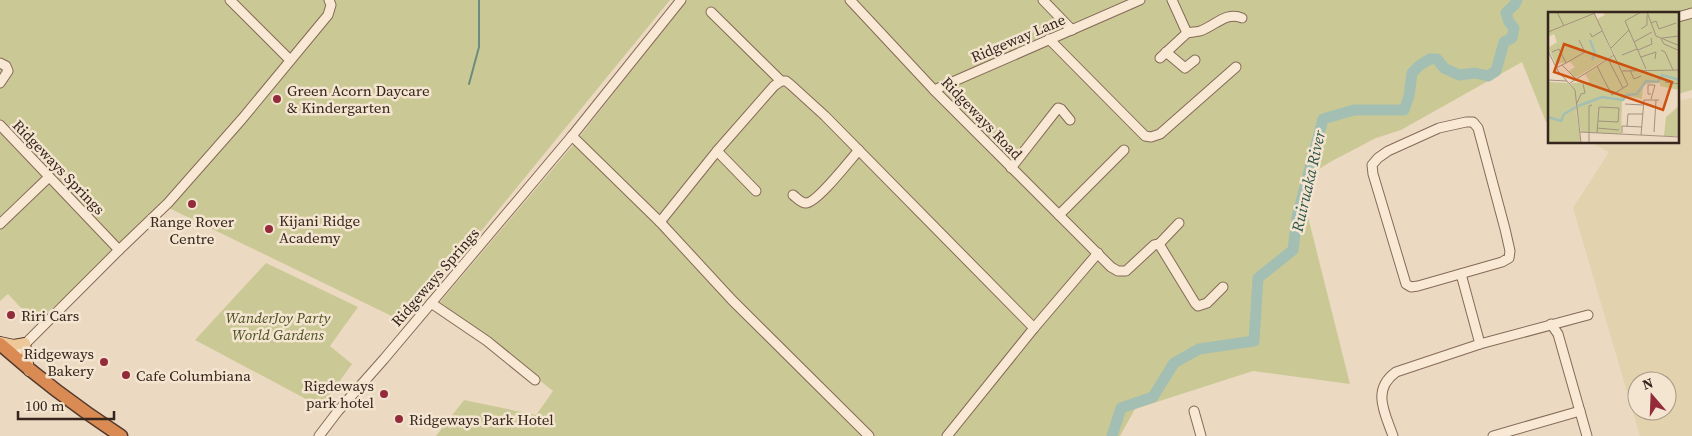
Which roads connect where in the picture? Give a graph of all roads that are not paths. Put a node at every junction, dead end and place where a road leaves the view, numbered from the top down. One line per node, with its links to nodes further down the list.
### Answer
1 (230, 0): 13 (street)
2 (329, 0): 13 (street)
3 (681, 0): 22 (street, Ridgeways Springs)
4 (850, 0): 19 (street, Ridgeways Road)
5 (1043, 0): 10 (street)
6 (1140, 0): 10 (street, Ridgeway Lane)
7 (1172, 0): 11 (street)
8 (711, 12): 17 (street)
9 (1242, 18): 11 (street)
10 (1072, 30): 12 (street, Ridgeway Lane)
11 (1187, 33): 14 (street)
12 (1049, 40): 16 (street); 19 (street, Ridgeway Lane)
13 (290, 60): 35 (street)
14 (1195, 60)
15 (0, 63): 18 (street)
16 (1236, 67)
17 (781, 81): 23 (street); 25 (street)
18 (0, 83)
19 (934, 90): 26 (street, Ridgeways Road)
20 (1070, 120): 26 (street)
21 (0, 125): 27 (street, Ridgeways Springs)
22 (572, 136): 31 (street); 39 (street, Ridgeways Springs)
23 (858, 150): 29 (street); 42 (street)
24 (1124, 150): 30 (street)
25 (717, 151): 28 (street); 31 (street)
26 (1011, 168): 30 (street, Ridgeways Road)
27 (48, 177): 32 (street); 35 (street, Ridgeways Springs)
28 (756, 191)
29 (793, 195)
30 (1059, 215): 36 (street, Ridgeways Road)
31 (660, 222): 53 (street)
32 (0, 224)
33 (1179, 224): 34 (street)
34 (1159, 244): 36 (street, Ridgeways Road); 38 (street)
35 (119, 250): 44 (street)
36 (1098, 253): 42 (street)
37 (1461, 274): 37 (street); 45 (street)
38 (1223, 287)
39 (431, 303): 48 (street); 52 (street, Ridgeways Springs)
40 (1588, 315): 41 (street)
41 (1551, 324): 45 (street); 50 (street)
42 (1034, 328): 54 (street)
43 (0, 343): 44 (main road); 46 (highway)
44 (26, 343): 46 (street); 47 (main road)
45 (1480, 344): 56 (street)
46 (13, 356): 47 (highway)
47 (29, 371): 51 (highway)
48 (535, 380)
49 (1194, 411): 55 (street)
50 (1580, 411): 57 (street); 58 (street)
51 (121, 436)
52 (319, 436)
53 (869, 436)
54 (947, 436)
55 (1202, 436)
56 (1393, 436)
57 (1492, 436)
58 (1587, 436)

